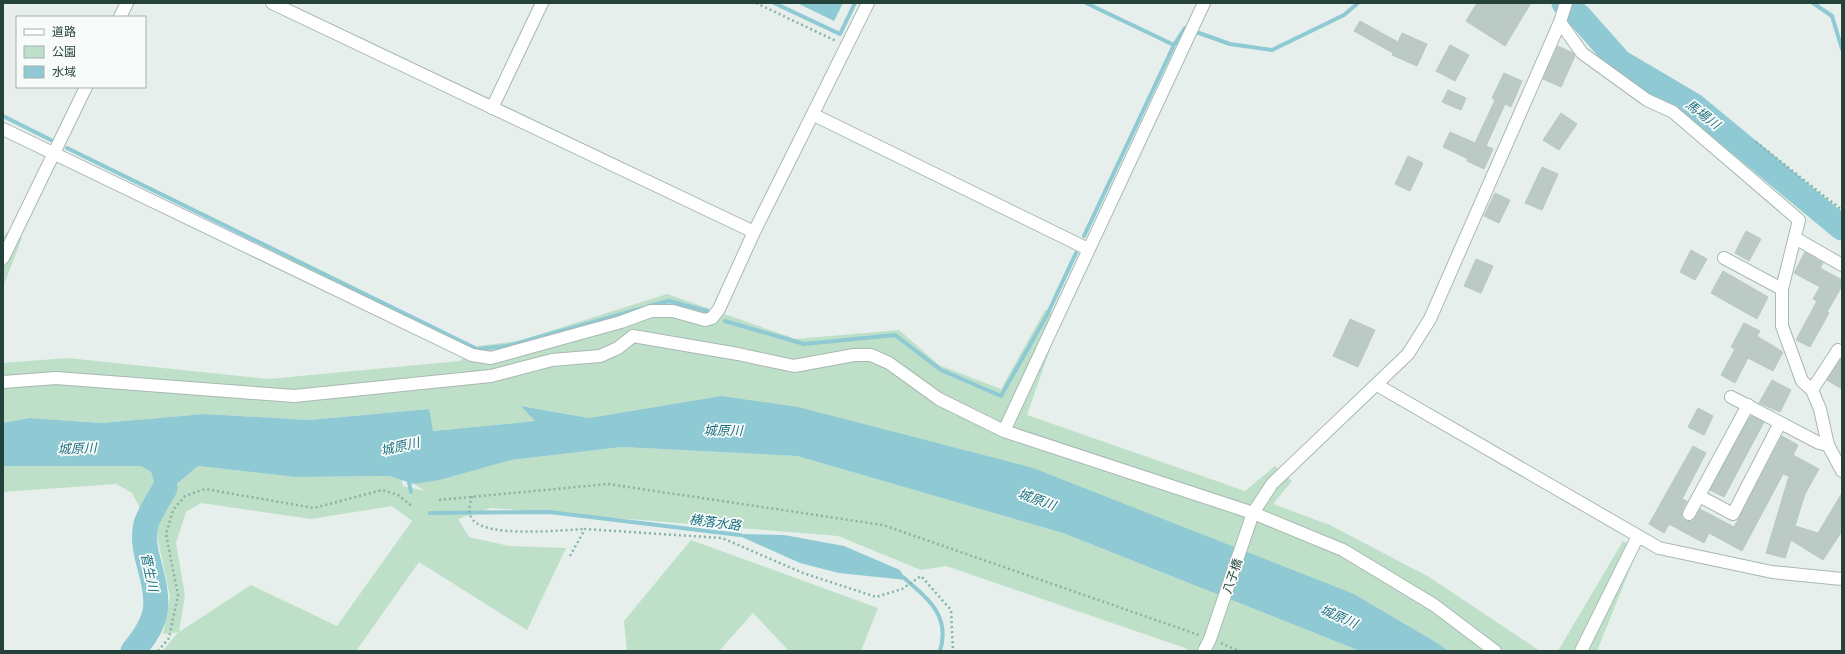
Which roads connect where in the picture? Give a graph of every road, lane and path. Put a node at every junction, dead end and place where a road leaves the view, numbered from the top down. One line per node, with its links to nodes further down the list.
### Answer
1 (127, 3): 9 (street)
2 (272, 3): 13 (street)
3 (542, 3): 13 (street)
4 (756, 3): 8 (path)
5 (868, 3): 11 (street)
6 (1204, 3): 21 (street)
7 (1566, 3): 10 (street, 八子橋)
8 (761, 4): 11 (path)
9 (120, 16)
10 (1560, 22): 20 (street); 30 (street, 八子橋)
11 (847, 47): 14 (street)
12 (86, 88): 17 (street)
13 (492, 108): 19 (street)
14 (814, 115): 19 (street); 21 (street)
15 (3, 129): 17 (street)
16 (1756, 142): 18 (path)
17 (54, 154): 22 (street); 26 (street)
18 (1842, 210)
19 (754, 232): 26 (street)
20 (1794, 238): 24 (street); 25 (street)
21 (1088, 249): 35 (street)
22 (3, 258)
23 (1724, 258): 25 (street)
24 (1842, 265)
25 (1782, 289): 31 (street)
26 (621, 322): 27 (street)
27 (633, 336): 29 (street); 35 (street)
28 (1842, 352): 31 (street)
29 (3, 382)
30 (1377, 385): 42 (street, 八子橋); 45 (street)
31 (1812, 390): 36 (street)
32 (1731, 397): 33 (street)
33 (1748, 406): 34 (street); 39 (street)
34 (1780, 423): 36 (street); 39 (street)
35 (1004, 431): 42 (street)
36 (1828, 445): 37 (street)
37 (1842, 471)
38 (472, 496): 40 (path); 44 (path); 48 (path)
39 (1699, 496): 43 (street)
40 (439, 500)
41 (412, 506): 49 (path)
42 (1254, 513): 48 (street, 八子橋); 53 (street)
43 (1689, 514)
44 (585, 528): 46 (path); 50 (path)
45 (1638, 536): 47 (street); 54 (street)
46 (570, 556)
47 (1842, 579)
48 (1210, 639): 51 (street, 八子橋); 52 (path)
49 (158, 651)
50 (953, 651)
51 (1204, 651)
52 (1239, 651)
53 (1495, 651)
54 (1581, 651)

